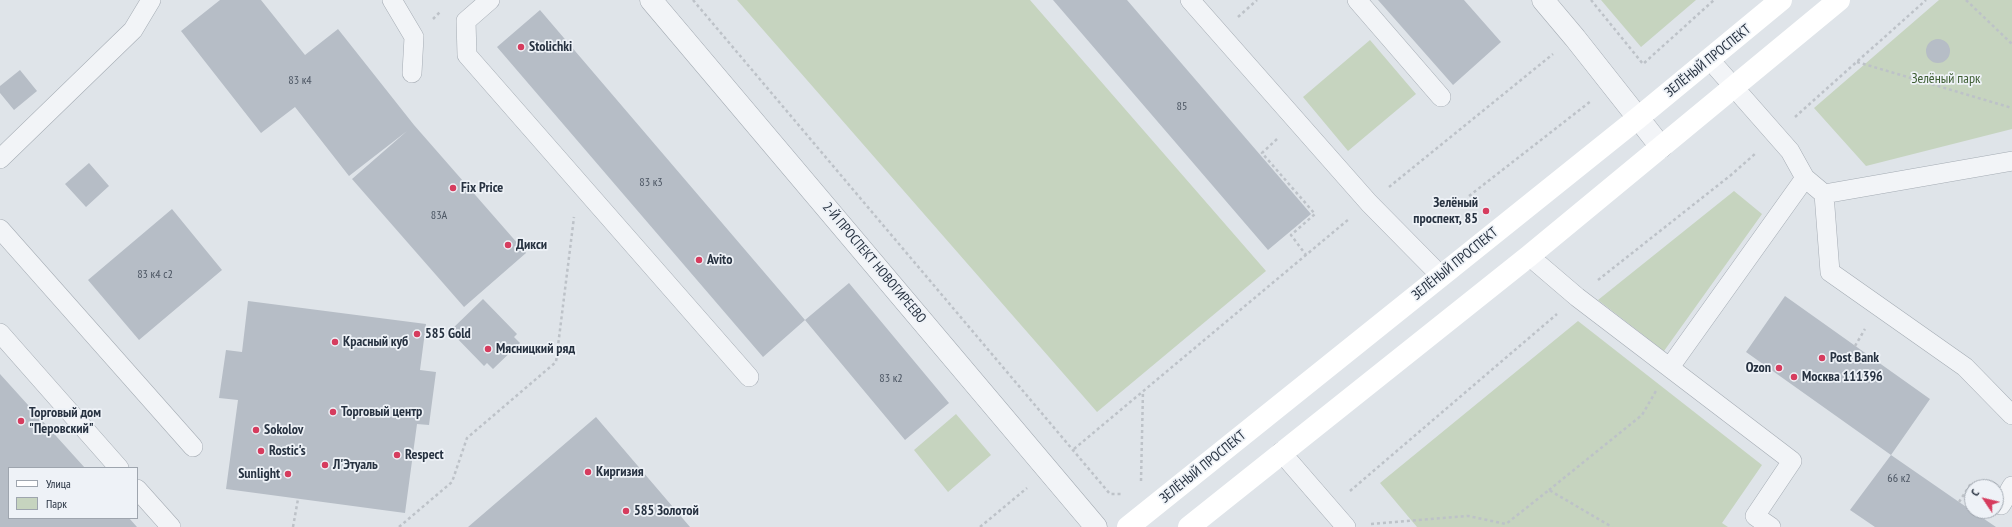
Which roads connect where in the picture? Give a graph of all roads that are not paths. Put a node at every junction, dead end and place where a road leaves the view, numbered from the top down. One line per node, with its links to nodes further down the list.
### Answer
1 (151, 0): 16 (lane)
2 (392, 0): 11 (lane)
3 (490, 0): 25 (lane)
4 (652, 0): 35 (street, 2-Й ПРОСПЕКТ НОВОГИРЕЕВО)
5 (1190, 0): 22 (lane)
6 (1357, 0): 13 (lane)
7 (1543, 0): 14 (street)
8 (1781, 0): 10 (main road, ЗЕЛЁНЫЙ ПРОСПЕКТ)
9 (1839, 0): 12 (main road)
10 (1710, 60): 12 (lane); 14 (main road, ЗЕЛЁНЫЙ ПРОСПЕКТ)
11 (412, 73)
12 (1734, 87): 15 (main road); 18 (lane)
13 (1441, 96)
14 (1638, 118): 15 (street); 22 (main road, ЗЕЛЁНЫЙ ПРОСПЕКТ)
15 (1661, 147): 21 (main road)
16 (0, 159)
17 (2012, 161): 19 (lane)
18 (1805, 178): 19 (lane); 24 (lane)
19 (1824, 194): 26 (lane)
20 (0, 229): 27 (lane)
21 (1529, 256): 24 (lane); 28 (main road)
22 (1440, 275): 36 (main road, ЗЕЛЁНЫЙ ПРОСПЕКТ)
23 (0, 333): 29 (lane)
24 (1670, 368): 38 (lane)
25 (749, 378)
26 (2012, 415)
27 (193, 447)
28 (1281, 452): 33 (lane); 37 (main road)
29 (118, 467)
30 (2012, 486): 32 (lane)
31 (138, 490): 34 (lane)
32 (2004, 500)
33 (1345, 526)
34 (171, 527)
35 (1096, 527)
36 (1128, 527)
37 (1189, 527)
38 (1771, 527)

